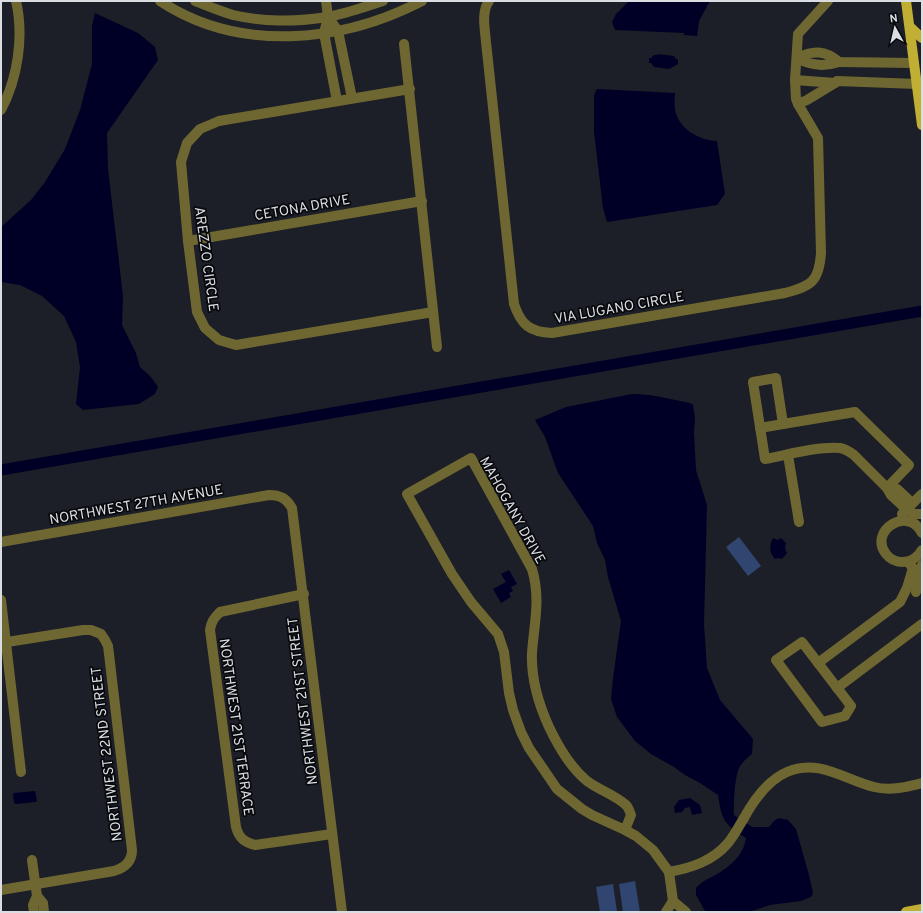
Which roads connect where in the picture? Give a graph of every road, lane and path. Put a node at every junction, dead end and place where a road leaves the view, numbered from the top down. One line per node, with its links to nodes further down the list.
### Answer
1 (16, 1): 27 (street)
2 (160, 1): 13 (street)
3 (195, 1): 10 (street)
4 (326, 1): 10 (street)
5 (382, 1): 10 (street)
6 (422, 1): 12 (street)
7 (489, 1): 26 (street, VIA LUGANO CIRCLE)
8 (828, 1): 16 (street, VIA LUGANO CIRCLE)
9 (906, 1): 11 (main road)
10 (328, 17): 12 (street); 13 (street)
11 (910, 26): 14 (main road); 17 (main road)
12 (338, 32): 13 (street); 18 (street)
13 (324, 33): 19 (street)
14 (922, 38)
15 (404, 44): 23 (street)
16 (797, 58): 17 (street); 20 (street, VIA LUGANO CIRCLE)
17 (918, 66): 22 (main road)
18 (346, 69): 19 (street); 24 (street)
19 (332, 72): 25 (street)
20 (795, 80): 21 (street); 26 (street, VIA LUGANO CIRCLE)
21 (835, 83): 22 (street); 26 (street)
22 (917, 84): 28 (main road)
23 (410, 89): 24 (street, AREZZO CIRCLE); 29 (street)
24 (352, 98): 25 (street, AREZZO CIRCLE)
25 (337, 101): 30 (street, AREZZO CIRCLE)
26 (798, 104)
27 (1, 110)
28 (922, 125)
29 (422, 201): 30 (street, CETONA DRIVE); 31 (street)
30 (188, 241): 31 (street, AREZZO CIRCLE)
31 (433, 312): 32 (street)
32 (437, 347)
33 (783, 424): 34 (street); 34 (street); 36 (street)
34 (760, 428): 35 (street)
35 (788, 455): 36 (street); 41 (street)
36 (887, 488): 39 (street)
37 (922, 494): 39 (street)
38 (276, 495): 44 (street, NORTHWEST 27TH AVENUE); 49 (street, NORTHWEST 21ST STREET)
39 (909, 506): 40 (street); 42 (street)
40 (922, 514)
41 (799, 522)
42 (893, 523): 43 (street); 46 (street)
43 (922, 533)
44 (1, 542)
45 (922, 550): 46 (street)
46 (908, 562): 48 (street)
47 (922, 565): 48 (street)
48 (915, 593): 53 (street)
49 (304, 594): 58 (street, NORTHWEST 21ST STREET); 58 (street, NORTHWEST 21ST TERRACE)
50 (1, 600): 52 (street)
51 (922, 624): 54 (street)
52 (4, 643): 55 (street); 61 (street, NORTHWEST 22ND STREET)
53 (818, 663): 54 (street); 54 (street)
54 (837, 688)
55 (21, 772)
56 (922, 783): 60 (street)
57 (625, 830): 57 (street, MAHOGANY DRIVE); 60 (street, MAHOGANY DRIVE)
58 (332, 834): 68 (street, NORTHWEST 21ST STREET)
59 (32, 860): 61 (street)
60 (669, 872): 64 (street, MAHOGANY DRIVE)
61 (36, 884): 62 (street); 63 (street)
62 (1, 890)
63 (37, 896): 66 (street); 67 (street)
64 (673, 901): 69 (street); 70 (street)
65 (922, 909): 71 (main road)
66 (34, 912)
67 (44, 912)
68 (342, 912)
69 (666, 912)
70 (686, 912)
71 (906, 912)

